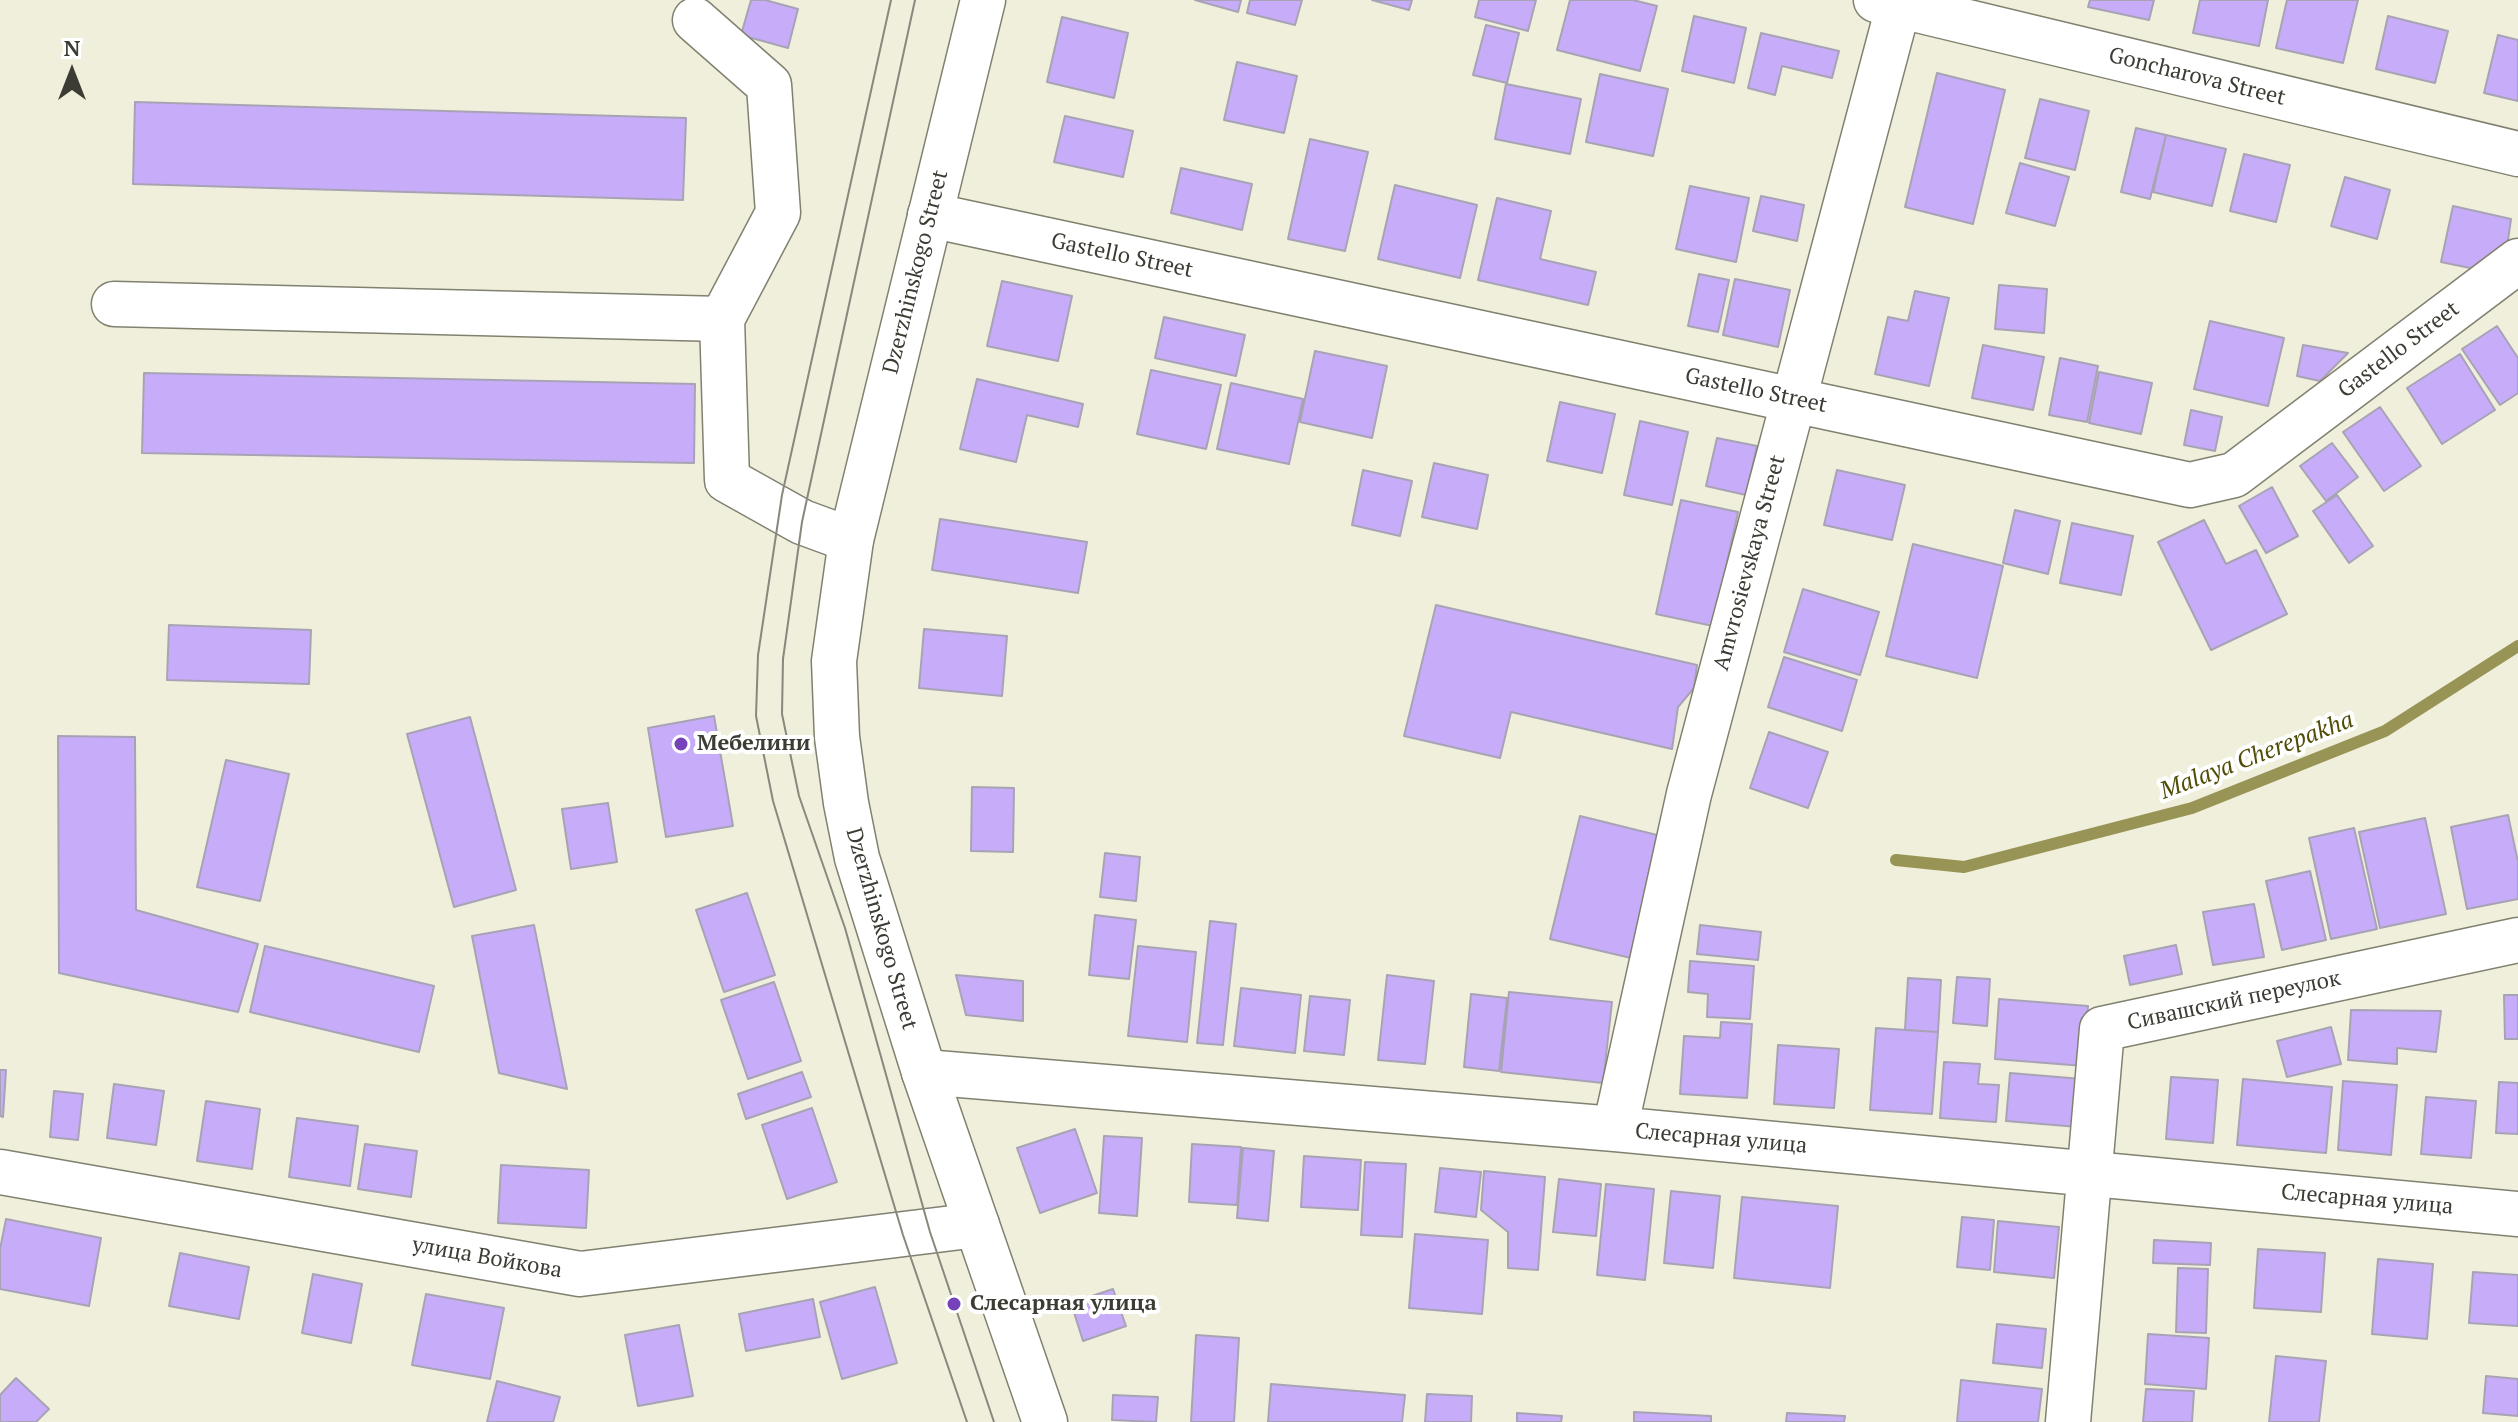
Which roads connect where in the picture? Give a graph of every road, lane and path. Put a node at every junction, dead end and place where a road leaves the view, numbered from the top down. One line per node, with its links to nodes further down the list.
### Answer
1 (983, 0): 5 (street, Dzerzhinskogo Street)
2 (1891, 2): 4 (street, Goncharova Street); 9 (street, Amvrosievskaya Street)
3 (695, 20): 8 (street)
4 (2518, 154)
5 (930, 215): 9 (street, Gastello Street); 10 (street, Dzerzhinskogo Street)
6 (2518, 261): 9 (street, Gastello Street)
7 (114, 304): 8 (street)
8 (722, 319): 10 (street)
9 (1794, 399): 13 (street, Amvrosievskaya Street)
10 (851, 540): 12 (street, Dzerzhinskogo Street)
11 (2518, 940): 15 (street, Сивашский переулок)
12 (924, 1072): 13 (street, Слесарная улица); 17 (street, Dzerzhinskogo Street)
13 (1615, 1129): 15 (street, Слесарная улица)
14 (0, 1172): 17 (street, улица Войкова)
15 (2088, 1174): 16 (street, Слесарная улица); 19 (street, Сивашский переулок)
16 (2518, 1214)
17 (977, 1225): 18 (street, Dzerzhinskogo Street)
18 (1045, 1422)
19 (2068, 1422)

